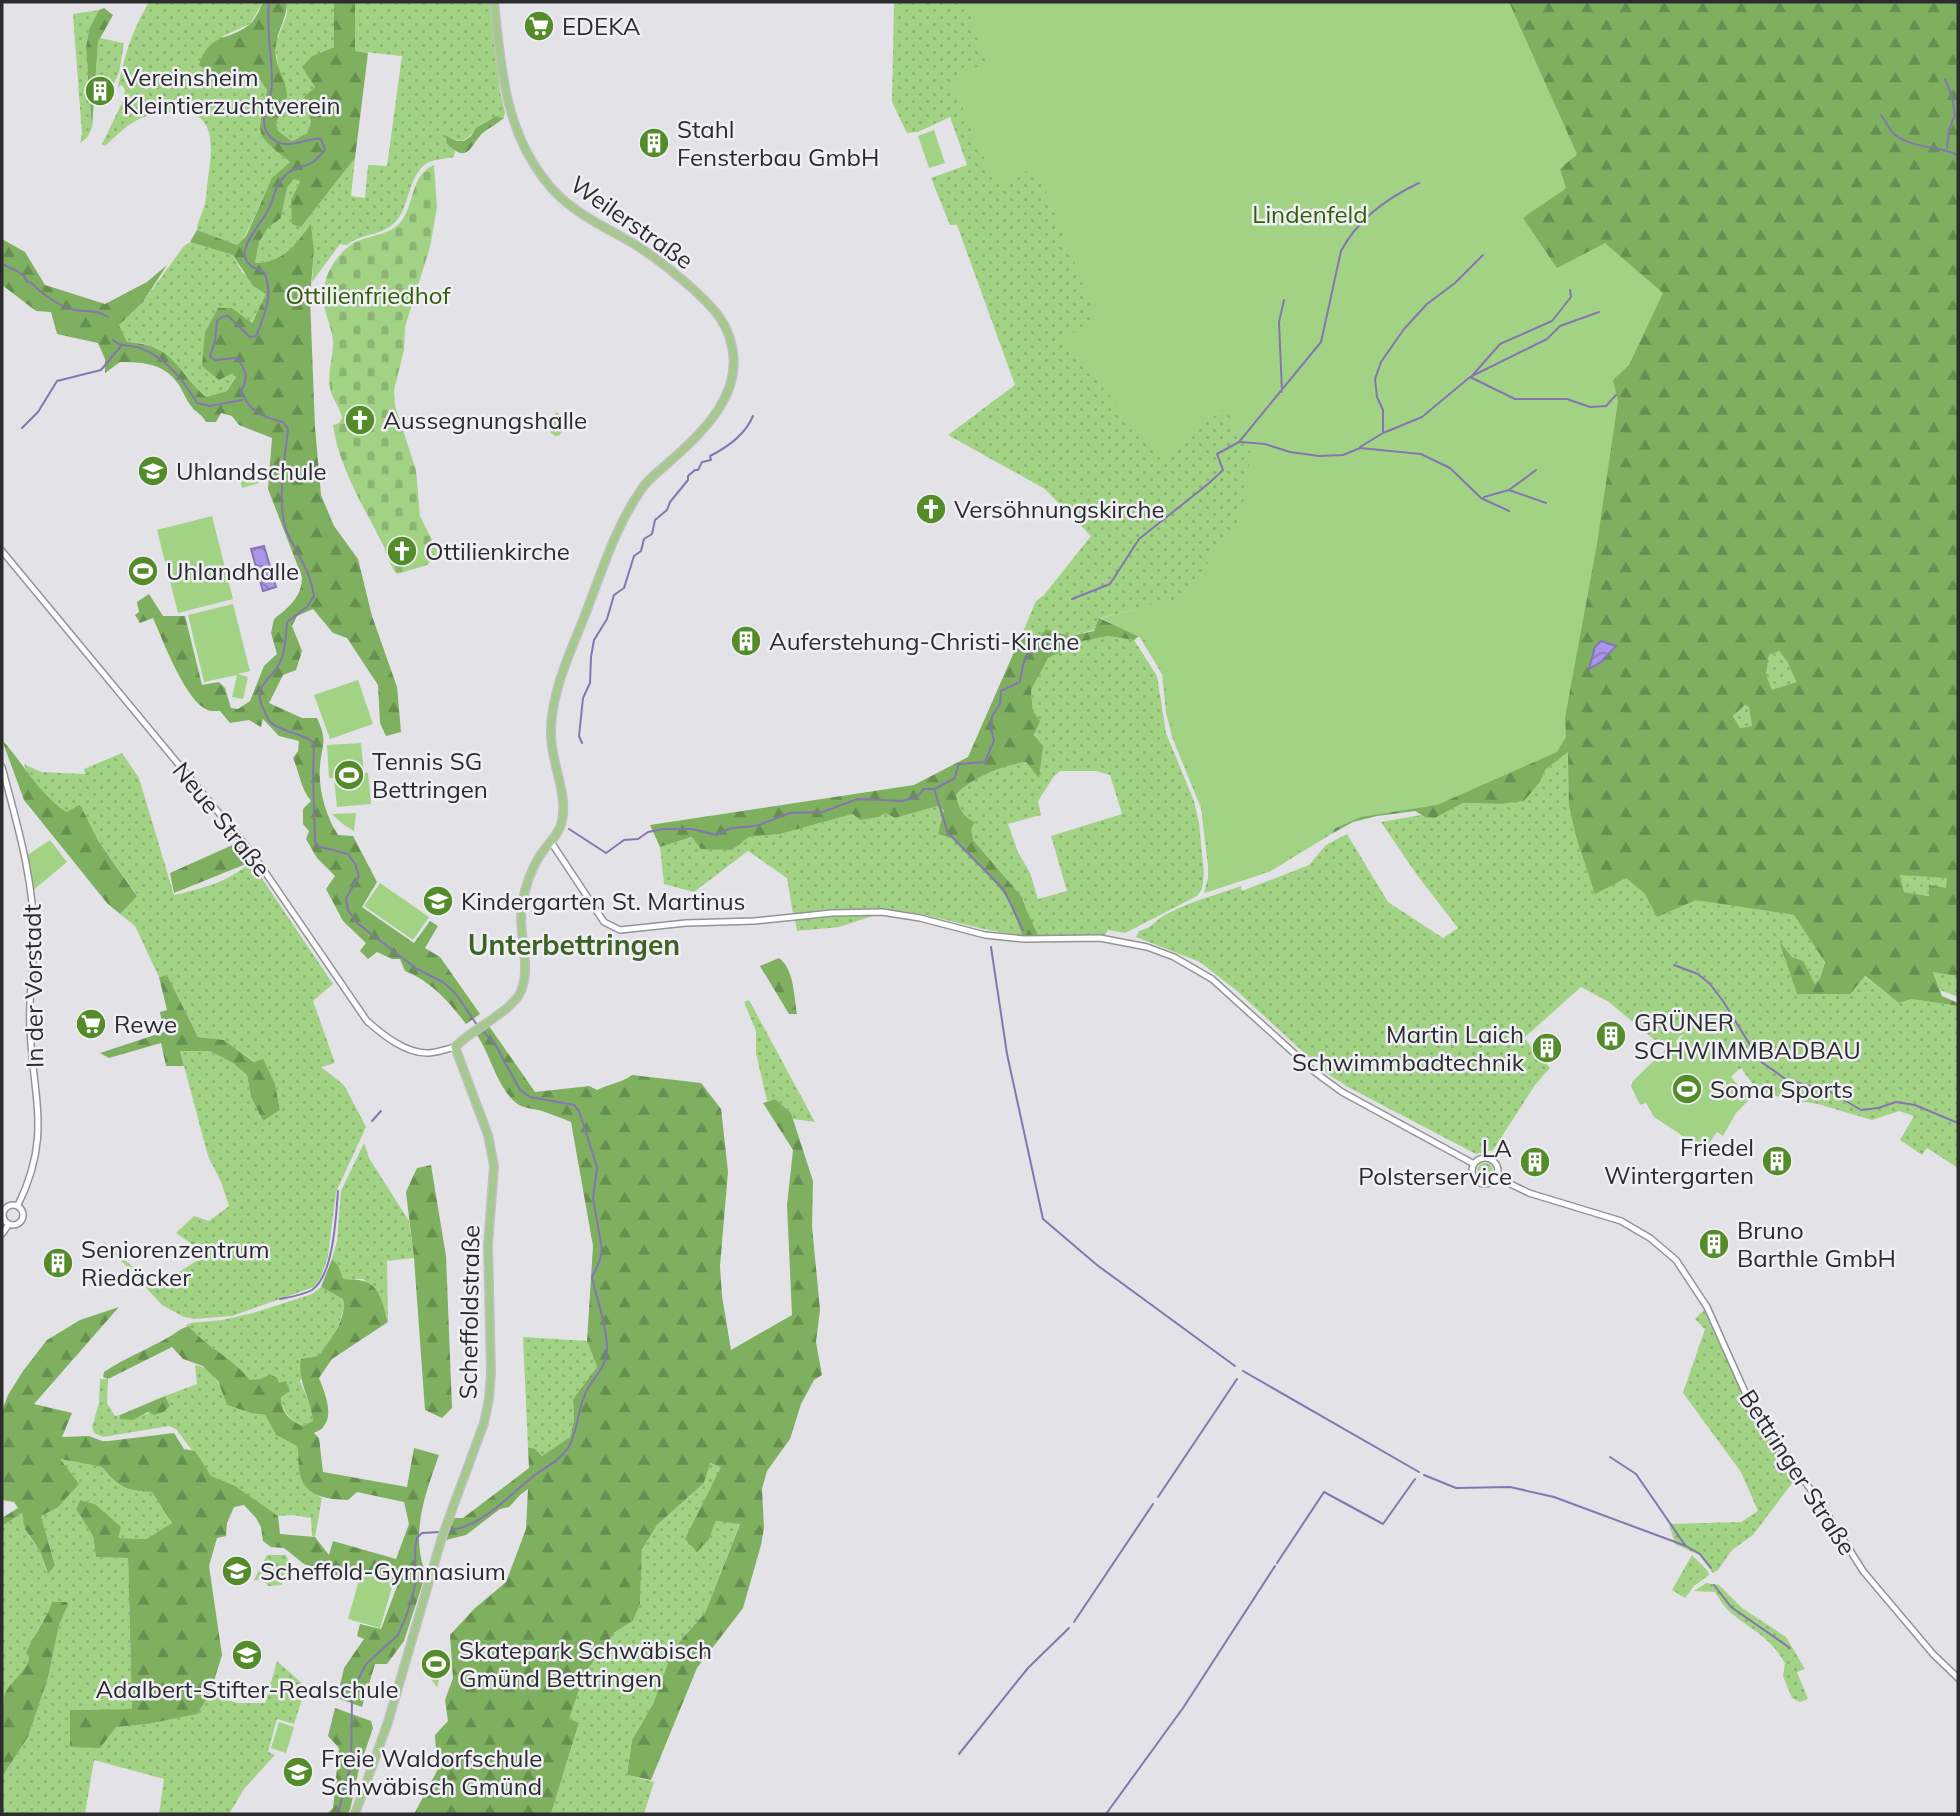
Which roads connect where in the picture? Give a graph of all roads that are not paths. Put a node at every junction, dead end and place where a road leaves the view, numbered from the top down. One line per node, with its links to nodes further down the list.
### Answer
1 (494, 2): 4 (main road, Weilerstraße)
2 (2, 551): 5 (street, Neue Straße)
3 (2, 767): 8 (street, In der Vorstadt)
4 (551, 842): 5 (main road, Weilerstraße); 6 (street)
5 (455, 1047): 12 (main road, Scheffoldstraße)
6 (1474, 1164): 7 (street); 7 (street)
7 (1496, 1177): 11 (street, Bettringer Straße)
8 (18, 1205): 9 (street, In der Vorstadt); 9 (street, In der Vorstadt)
9 (9, 1224): 10 (street, In der Vorstadt)
10 (2, 1234)
11 (1958, 1678)
12 (355, 1814)

